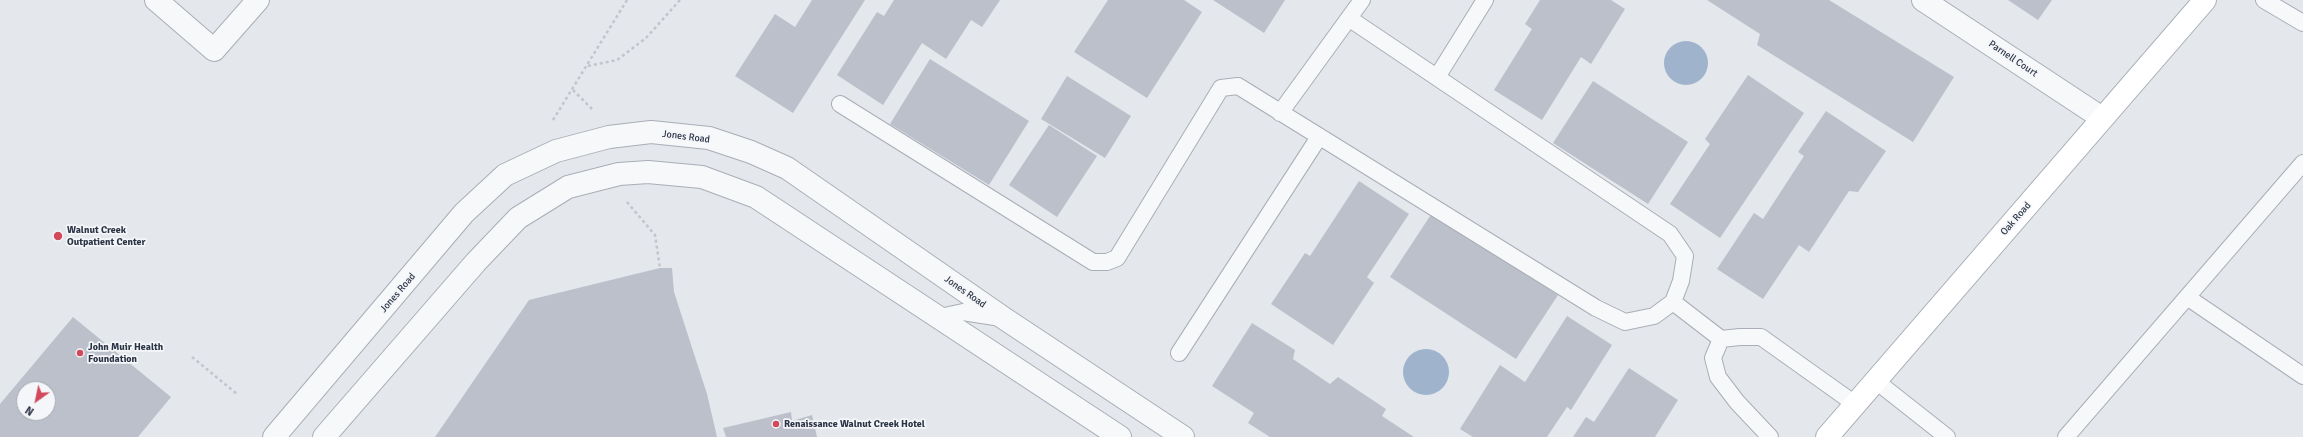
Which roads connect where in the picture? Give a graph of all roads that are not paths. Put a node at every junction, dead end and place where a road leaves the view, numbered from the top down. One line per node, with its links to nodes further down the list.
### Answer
1 (156, 0): 2 (street)
2 (258, 0)
3 (1362, 0): 8 (lane)
4 (1485, 0): 10 (lane)
5 (1923, 0): 13 (street, Parnell Court)
6 (2205, 0): 13 (main road, Oak Road)
7 (2264, 0): 9 (lane)
8 (1350, 19): 10 (lane); 12 (lane)
9 (2303, 23)
10 (1436, 77): 17 (lane)
11 (840, 104): 12 (lane)
12 (1280, 113): 14 (lane)
13 (2102, 118): 23 (main road, Oak Road)
14 (1319, 137): 17 (lane); 21 (lane)
15 (2303, 163): 16 (lane)
16 (2187, 298): 22 (lane); 32 (lane)
17 (1673, 302): 20 (lane)
18 (940, 317): 19 (lane); 26 (street); 27 (street)
19 (1004, 319): 25 (street, Jones Road); 28 (street, Jones Road)
20 (1721, 340): 24 (lane); 29 (lane)
21 (1178, 353)
22 (2303, 376)
23 (1876, 381): 24 (main road, Oak Road); 31 (lane)
24 (1855, 404): 30 (main road, Oak Road)
25 (274, 437)
26 (324, 437)
27 (1120, 437)
28 (1184, 437)
29 (1770, 437)
30 (1827, 437)
31 (1947, 437)
32 (2066, 437)

